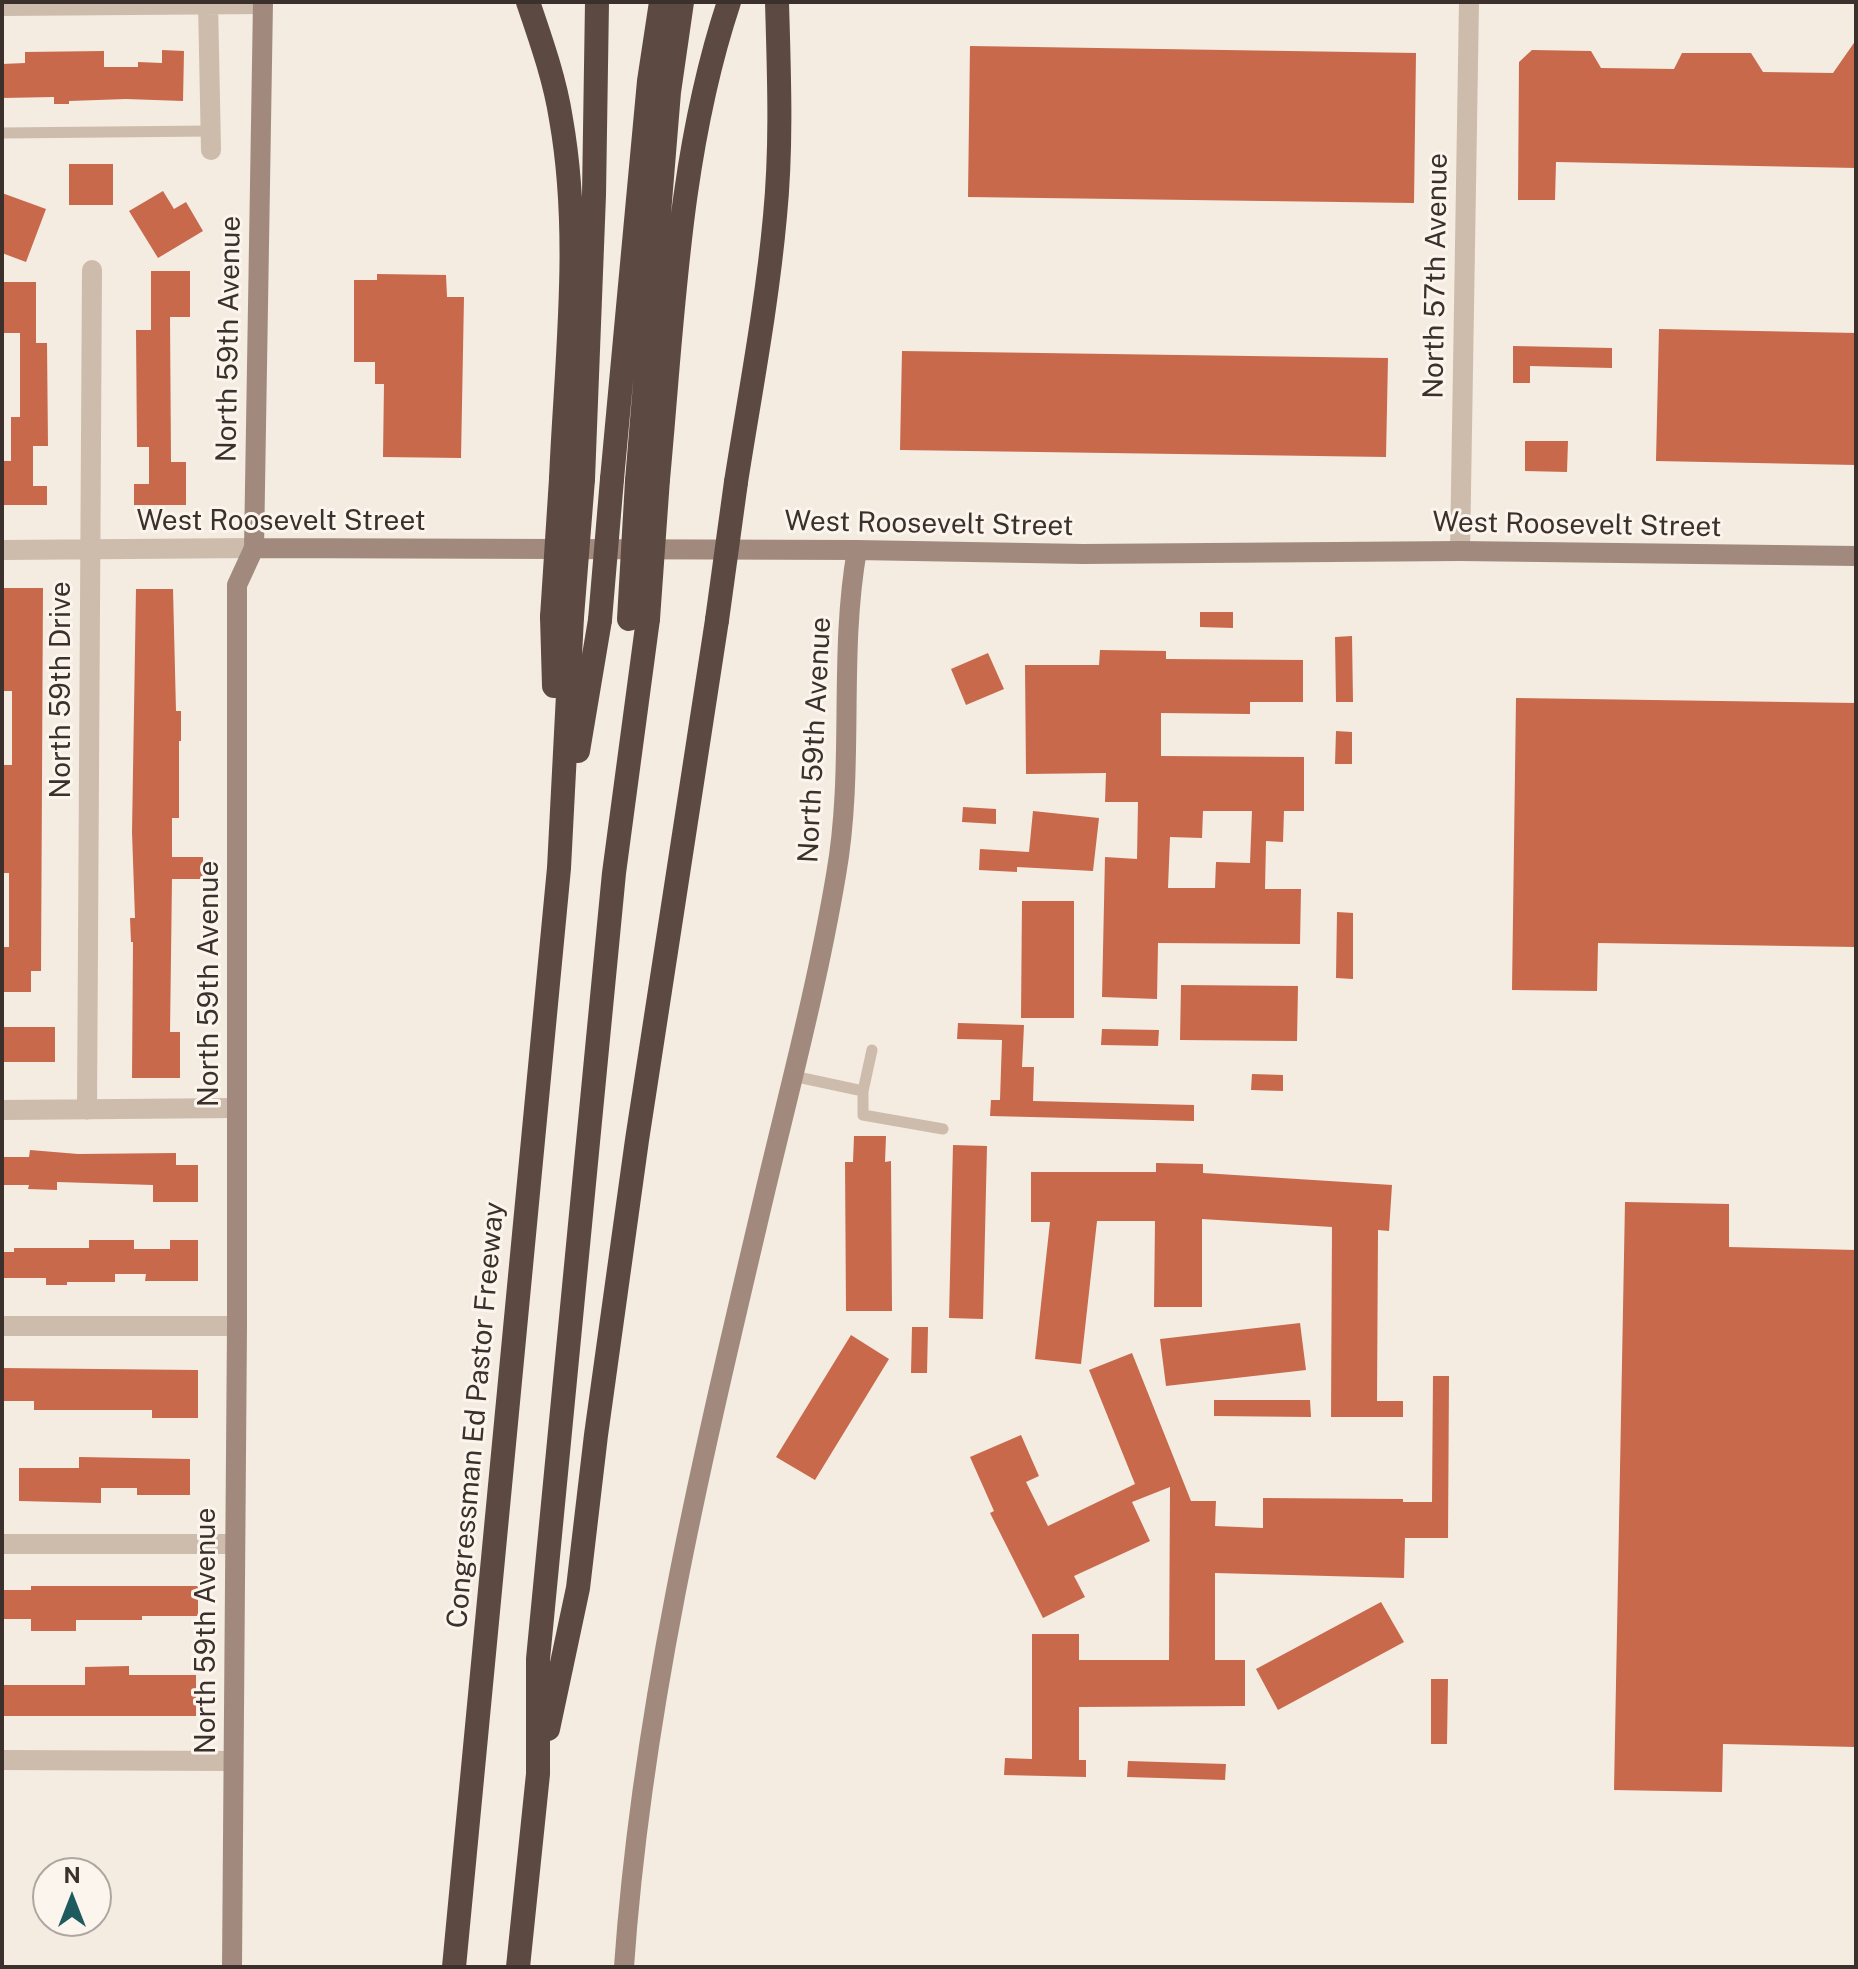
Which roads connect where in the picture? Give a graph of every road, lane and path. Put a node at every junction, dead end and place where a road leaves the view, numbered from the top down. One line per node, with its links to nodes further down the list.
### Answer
1 (528, 2): 15 (highway)
2 (597, 2): 15 (highway)
3 (661, 2): 23 (highway, bridge)
4 (682, 2): 16 (highway)
5 (729, 2): 16 (highway)
6 (777, 2): 37 (highway, bridge)
7 (1469, 2): 21 (street, North 57th Avenue)
8 (208, 3): 9 (street); 10 (street); 13 (street)
9 (263, 3): 17 (main road, North 59th Avenue)
10 (79, 4): 11 (street)
11 (2, 6)
12 (2, 133): 13 (lane)
13 (210, 140)
14 (92, 270): 18 (street, North 59th Drive)
15 (572, 479): 23 (highway, bridge)
16 (648, 480): 37 (highway, bridge)
17 (254, 548): 18 (street, West Roosevelt Street); 20 (main road, West Roosevelt Street); 27 (main road, North 59th Avenue)
18 (89, 549): 19 (street, West Roosevelt Street); 29 (street, North 59th Drive)
19 (2, 550)
20 (857, 550): 21 (main road, West Roosevelt Street); 25 (main road, North 59th Avenue)
21 (1460, 551): 22 (main road, West Roosevelt Street)
22 (1856, 556)
23 (559, 868): 39 (highway, Congressman Ed Pastor Freeway)
24 (872, 1050): 26 (lane)
25 (793, 1076): 26 (lane); 41 (main road, North 59th Avenue)
26 (863, 1091): 30 (lane)
27 (237, 1108): 29 (street); 32 (main road, North 59th Avenue)
28 (2, 1110): 29 (street)
29 (87, 1110)
30 (943, 1129)
31 (2, 1326): 32 (street)
32 (237, 1326): 34 (main road, North 59th Avenue)
33 (2, 1544): 34 (street)
34 (234, 1544): 36 (main road, North 59th Avenue)
35 (2, 1760): 36 (street)
36 (233, 1761): 38 (main road, North 59th Avenue)
37 (538, 1774): 40 (highway)
38 (232, 1967)
39 (454, 1967)
40 (518, 1967)
41 (624, 1967)

